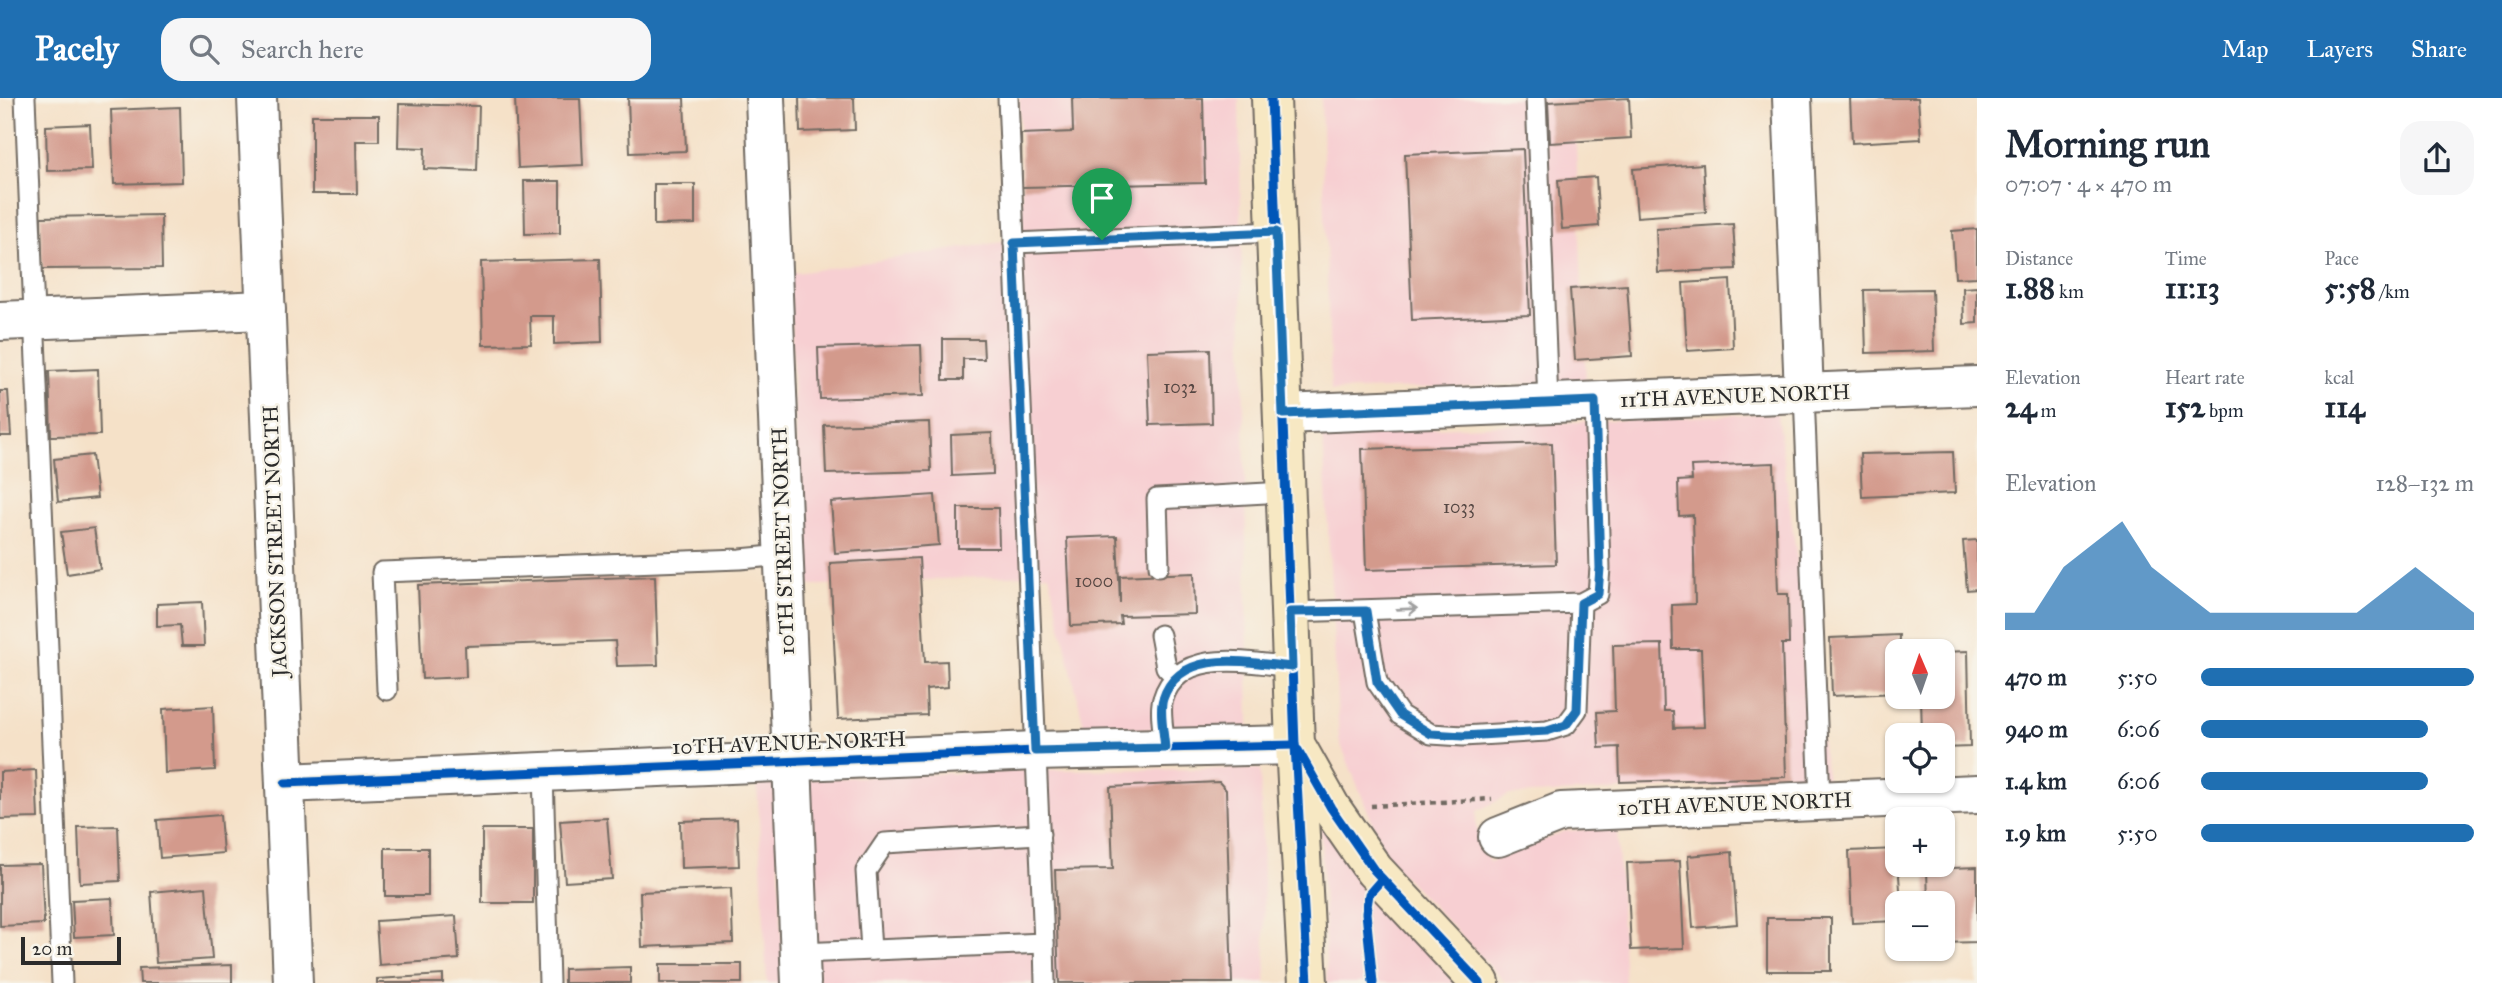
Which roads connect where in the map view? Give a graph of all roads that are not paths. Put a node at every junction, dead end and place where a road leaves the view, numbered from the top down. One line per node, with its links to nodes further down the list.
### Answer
1 (25, 98): 11 (lane)
2 (257, 98): 10 (street, JACKSON STREET NORTH)
3 (765, 98): 18 (street, 10TH STREET NORTH)
4 (1008, 98): 9 (lane)
5 (1271, 98): 8 (main road)
6 (1536, 98): 15 (lane)
7 (1792, 98): 13 (street)
8 (1276, 232): 9 (lane); 16 (main road)
9 (1014, 243): 29 (lane)
10 (265, 310): 11 (street); 32 (street, JACKSON STREET NORTH)
11 (17, 320): 40 (lane)
12 (1977, 386): 13 (street, 11TH AVENUE NORTH)
13 (1804, 393): 14 (street, 11TH AVENUE NORTH); 34 (lane)
14 (1595, 401): 15 (street, 11TH AVENUE NORTH); 20 (lane)
15 (1548, 403): 16 (street, 11TH AVENUE NORTH)
16 (1283, 414): 17 (main road)
17 (1286, 492): 19 (lane); 22 (main road)
18 (783, 555): 26 (lane); 30 (street, 10TH STREET NORTH)
19 (1158, 566)
20 (1581, 603): 21 (lane, one-way to 20); 21 (lane)
21 (1366, 611): 22 (lane)
22 (1290, 612): 24 (main road)
23 (1160, 635): 25 (lane)
24 (1292, 667): 25 (lane); 27 (main road)
25 (1176, 677): 28 (lane)
26 (387, 690)
27 (1295, 745): 28 (street, 10TH AVENUE NORTH); 44 (main road); 45 (main road)
28 (1165, 748): 29 (street, 10TH AVENUE NORTH)
29 (1035, 751): 30 (street, 10TH AVENUE NORTH); 35 (lane)
30 (792, 761): 31 (street, 10TH AVENUE NORTH); 39 (street, 10TH STREET NORTH)
31 (544, 772): 32 (street, 10TH AVENUE NORTH); 42 (lane)
32 (285, 783): 41 (street, JACKSON STREET NORTH)
33 (1977, 794): 34 (street, 10TH AVENUE NORTH)
34 (1820, 800): 36 (street, 10TH AVENUE NORTH)
35 (1040, 834): 37 (lane); 38 (lane)
36 (1498, 837)
37 (1044, 943): 38 (lane); 43 (lane)
38 (871, 950): 39 (lane)
39 (800, 968)
40 (62, 983)
41 (293, 983)
42 (550, 983)
43 (1045, 983)
44 (1308, 983)
45 (1480, 983)

